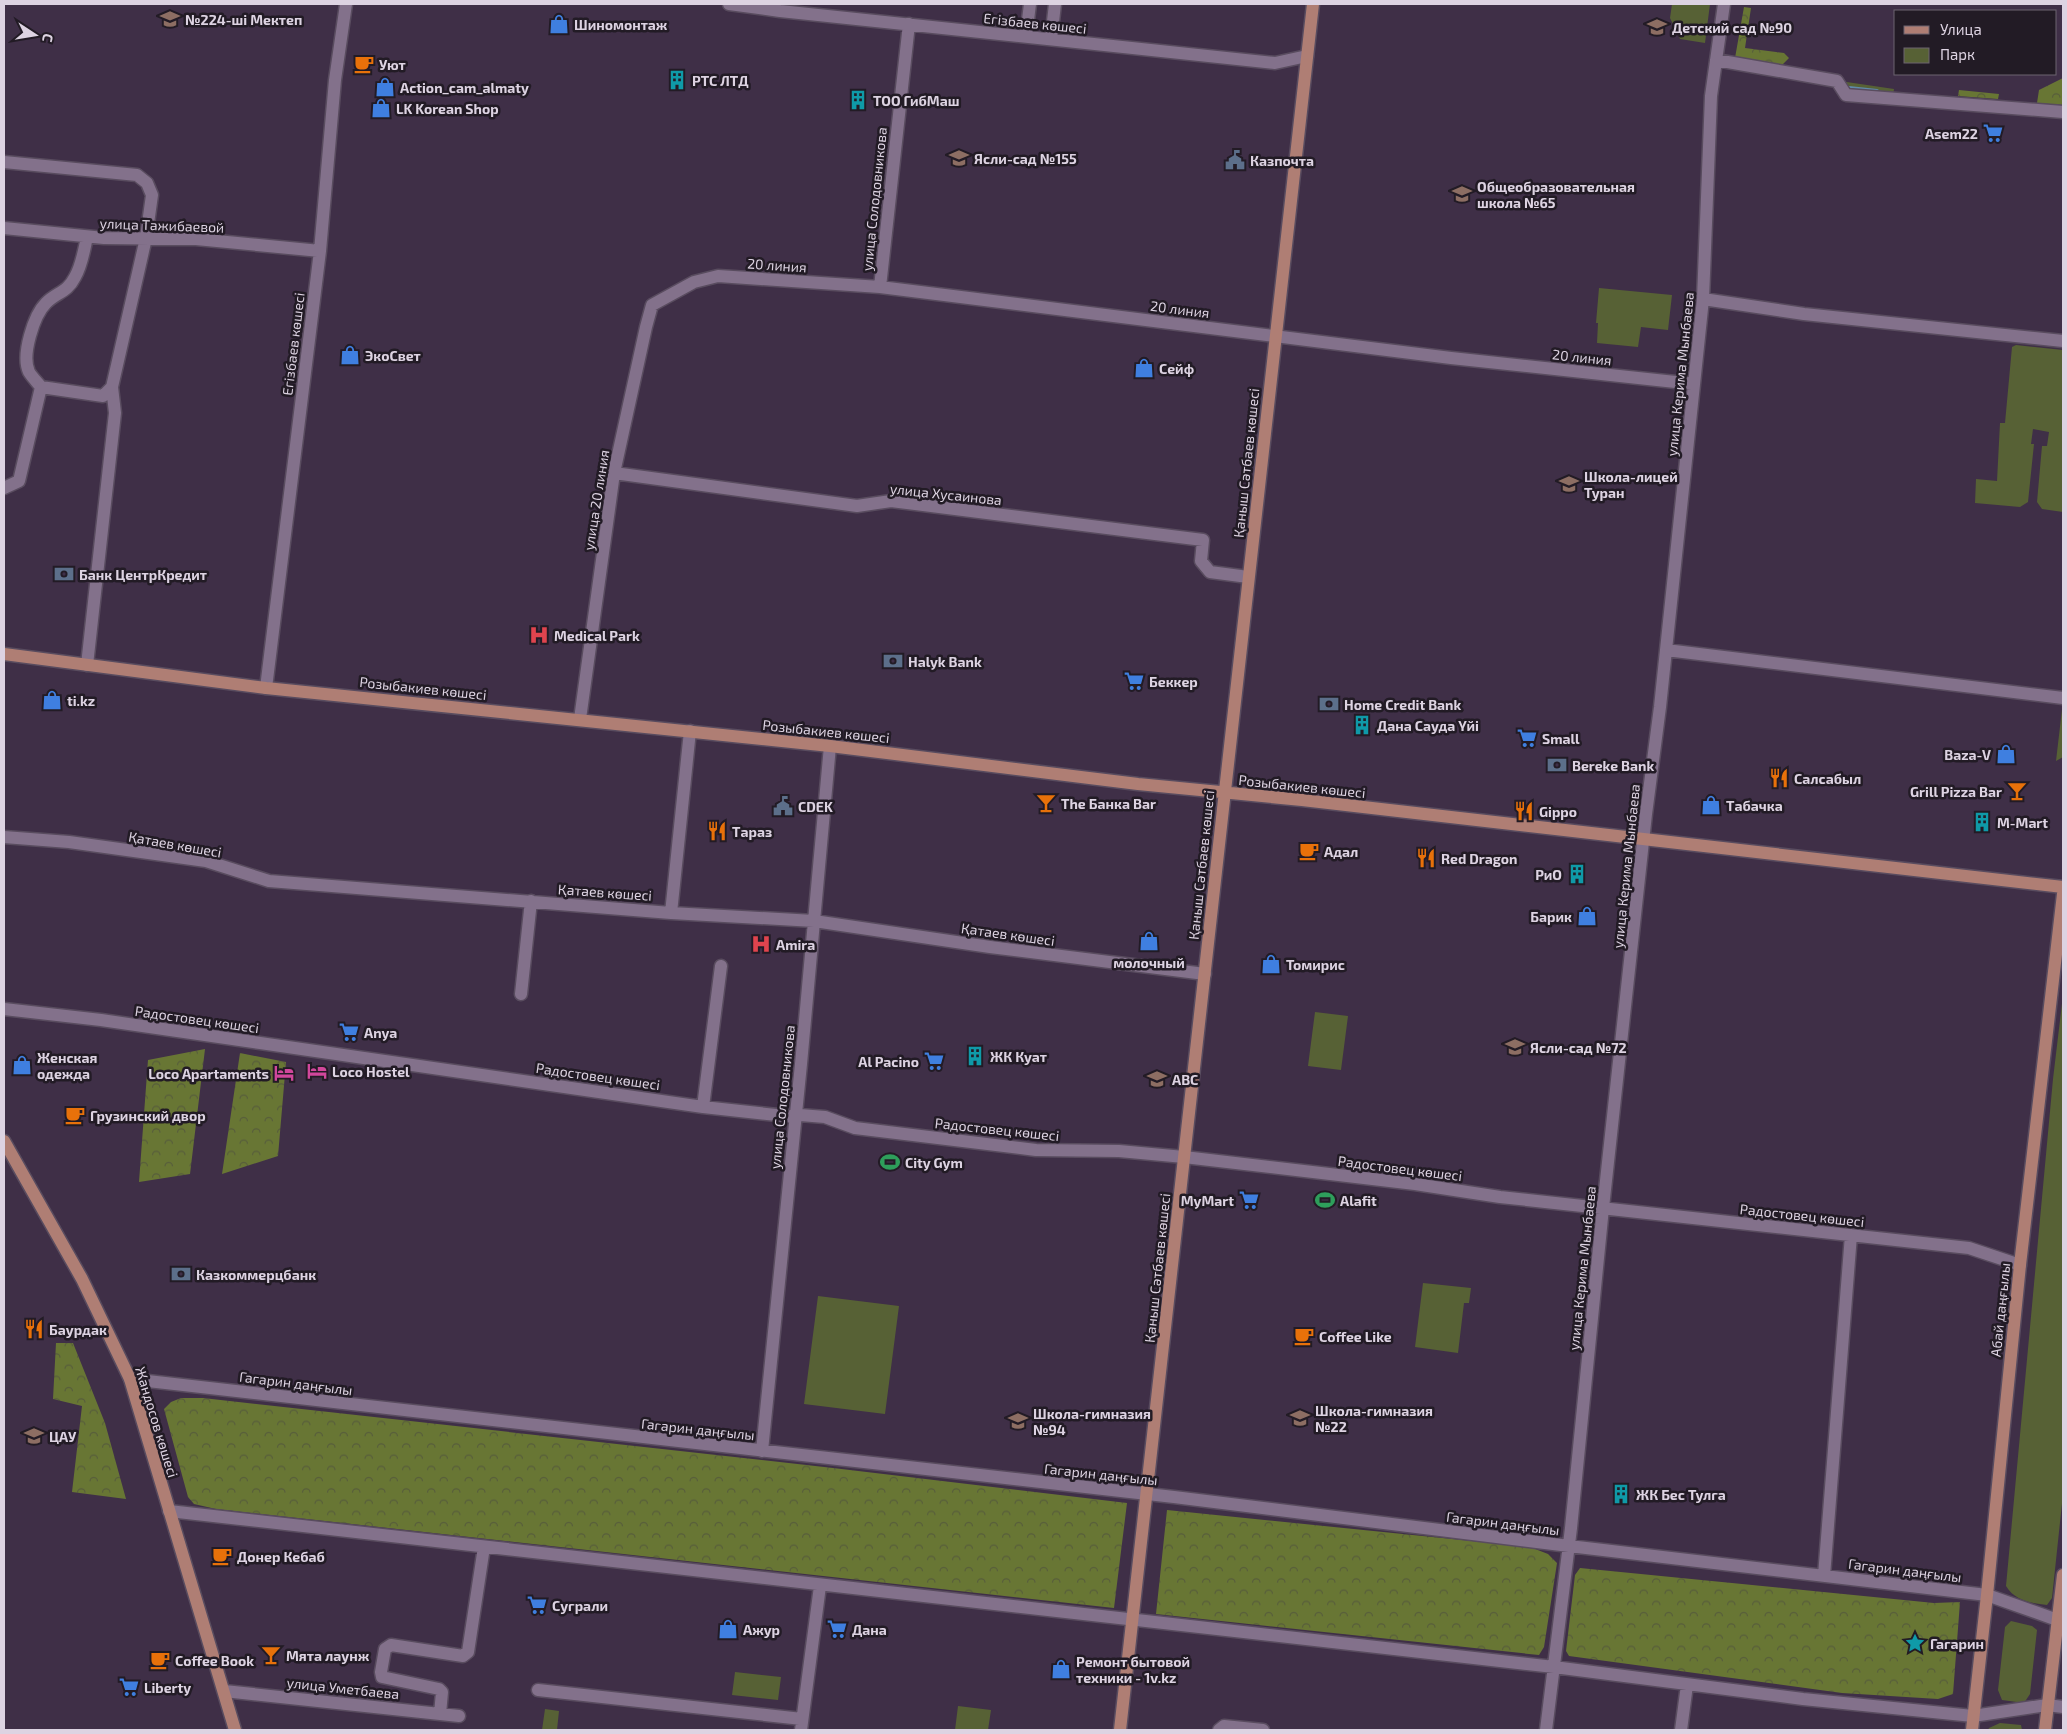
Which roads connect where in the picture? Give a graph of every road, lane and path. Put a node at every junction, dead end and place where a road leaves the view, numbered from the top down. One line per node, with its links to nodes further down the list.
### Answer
1 (346, 4): 18 (street, Егізбаев көшесі)
2 (729, 4): 7 (street, Егізбаев көшесі)
3 (1030, 4): 9 (street)
4 (1055, 4): 10 (street)
5 (1313, 4): 11 (main road, Қаныш Сәтбаев көшесі)
6 (1724, 4): 12 (street, улица Керима Мынбаева)
7 (806, 8): 8 (street, Егізбаев көшесі)
8 (909, 24): 9 (street, Егізбаев көшесі); 19 (street, улица Солодовникова)
9 (1026, 36): 10 (street, Егізбаев көшесі)
10 (1051, 39): 11 (street, Егізбаев көшесі)
11 (1307, 56): 22 (main road, Қаныш Сәтбаев көшесі)
12 (1716, 60): 13 (street); 21 (street, улица Керима Мынбаева)
13 (2063, 112)
14 (4, 162): 17 (street)
15 (4, 228): 16 (street, улица Тажибаевой)
16 (87, 236): 17 (street, улица Тажибаевой); 25 (street)
17 (146, 238): 18 (street, улица Тажибаевой); 26 (street)
18 (320, 251): 33 (street, Егізбаев көшесі)
19 (880, 287): 20 (street, 20 линия); 22 (street, 20 линия)
20 (665, 296): 27 (street, улица 20 линия)
21 (1703, 300): 23 (street); 24 (street, улица Керима Мынбаева)
22 (1276, 337): 24 (street, 20 линия); 29 (main road, Қаныш Сәтбаев көшесі)
23 (2063, 341)
24 (1694, 384): 30 (street, улица Керима Мынбаева)
25 (41, 387): 26 (street); 28 (street)
26 (112, 387): 32 (street)
27 (614, 473): 29 (street, улица Хусаинова); 35 (street, улица 20 линия)
28 (4, 488)
29 (1248, 578): 38 (main road, Қаныш Сәтбаев көшесі)
30 (1666, 650): 34 (street); 40 (street, улица Керима Мынбаева)
31 (4, 654): 32 (main road, Розыбакиев көшесі)
32 (87, 665): 33 (main road, Розыбакиев көшесі)
33 (266, 688): 35 (main road, Розыбакиев көшесі)
34 (2063, 698)
35 (580, 719): 36 (main road, Розыбакиев көшесі)
36 (690, 731): 37 (main road, Розыбакиев көшесі); 44 (street)
37 (830, 746): 38 (main road, Розыбакиев көшесі); 45 (street, улица Солодовникова)
38 (1224, 793): 40 (main road, Розыбакиев көшесі); 47 (main road, Қаныш Сәтбаев көшесі)
39 (4, 837): 43 (street, Қатаев көшесі)
40 (1644, 839): 41 (main road, Розыбакиев көшесі); 54 (street, улица Керима Мынбаева)
41 (2063, 887)
42 (2063, 894): 56 (main road, Абай даңғылы)
43 (532, 901): 44 (street, Қатаев көшесі); 48 (street)
44 (671, 912): 45 (street, Қатаев көшесі)
45 (814, 922): 47 (street, Қатаев көшесі); 51 (street, улица Солодовникова)
46 (721, 966): 50 (street)
47 (1205, 974): 53 (main road, Қаныш Сәтбаев көшесі)
48 (520, 994)
49 (4, 1009): 50 (street, Радостовец көшесі)
50 (703, 1107): 51 (street, Радостовец көшесі)
51 (795, 1117): 53 (street, Радостовец көшесі); 58 (street, улица Солодовникова)
52 (4, 1142): 57 (main road, Жандосов көшесі)
53 (1184, 1157): 54 (street, Радостовец көшесі); 59 (main road, Қаныш Сәтбаев көшесі)
54 (1603, 1208): 55 (street, Радостовец көшесі); 61 (street, улица Керима Мынбаева)
55 (1851, 1235): 56 (street, Радостовец көшесі); 64 (street)
56 (2020, 1265): 66 (main road, Абай даңғылы)
57 (130, 1379): 58 (street, Гагарин даңғылы); 60 (main road, Жандосов көшесі)
58 (762, 1451): 59 (street, Гагарин даңғылы)
59 (1147, 1494): 61 (street, Гагарин даңғылы); 67 (main road, Қаныш Сәтбаев көшесі)
60 (169, 1512): 62 (street); 72 (main road, Жандосов көшесі)
61 (1568, 1546): 64 (street, Гагарин даңғылы); 69 (street, улица Керима Мынбаева)
62 (484, 1548): 65 (street); 75 (street)
63 (2063, 1575): 68 (main road)
64 (1824, 1576): 66 (street, Гагарин даңғылы)
65 (820, 1586): 67 (street); 78 (street)
66 (1987, 1595): 68 (street, Гагарин даңғылы); 77 (main road, Абай даңғылы)
67 (1132, 1621): 69 (street); 80 (main road, Қаныш Сәтбаев көшесі)
68 (2060, 1622): 73 (main road)
69 (1554, 1667): 70 (street); 83 (street, улица Керима Мынбаева)
70 (1687, 1685): 77 (street); 84 (street)
71 (538, 1690): 78 (street)
72 (224, 1691): 75 (street, улица Уметбаева); 79 (main road, Жандосов көшесі)
73 (2048, 1705): 74 (street); 77 (street); 86 (main road)
74 (2063, 1707)
75 (440, 1714): 76 (street, улица Уметбаева)
76 (459, 1716)
77 (1973, 1716): 85 (main road, Абай даңғылы)
78 (802, 1725)
79 (235, 1730)
80 (1120, 1730)
81 (1219, 1730): 82 (street)
82 (1263, 1730)
83 (1546, 1730)
84 (1681, 1730)
85 (1972, 1730)
86 (2044, 1730)

